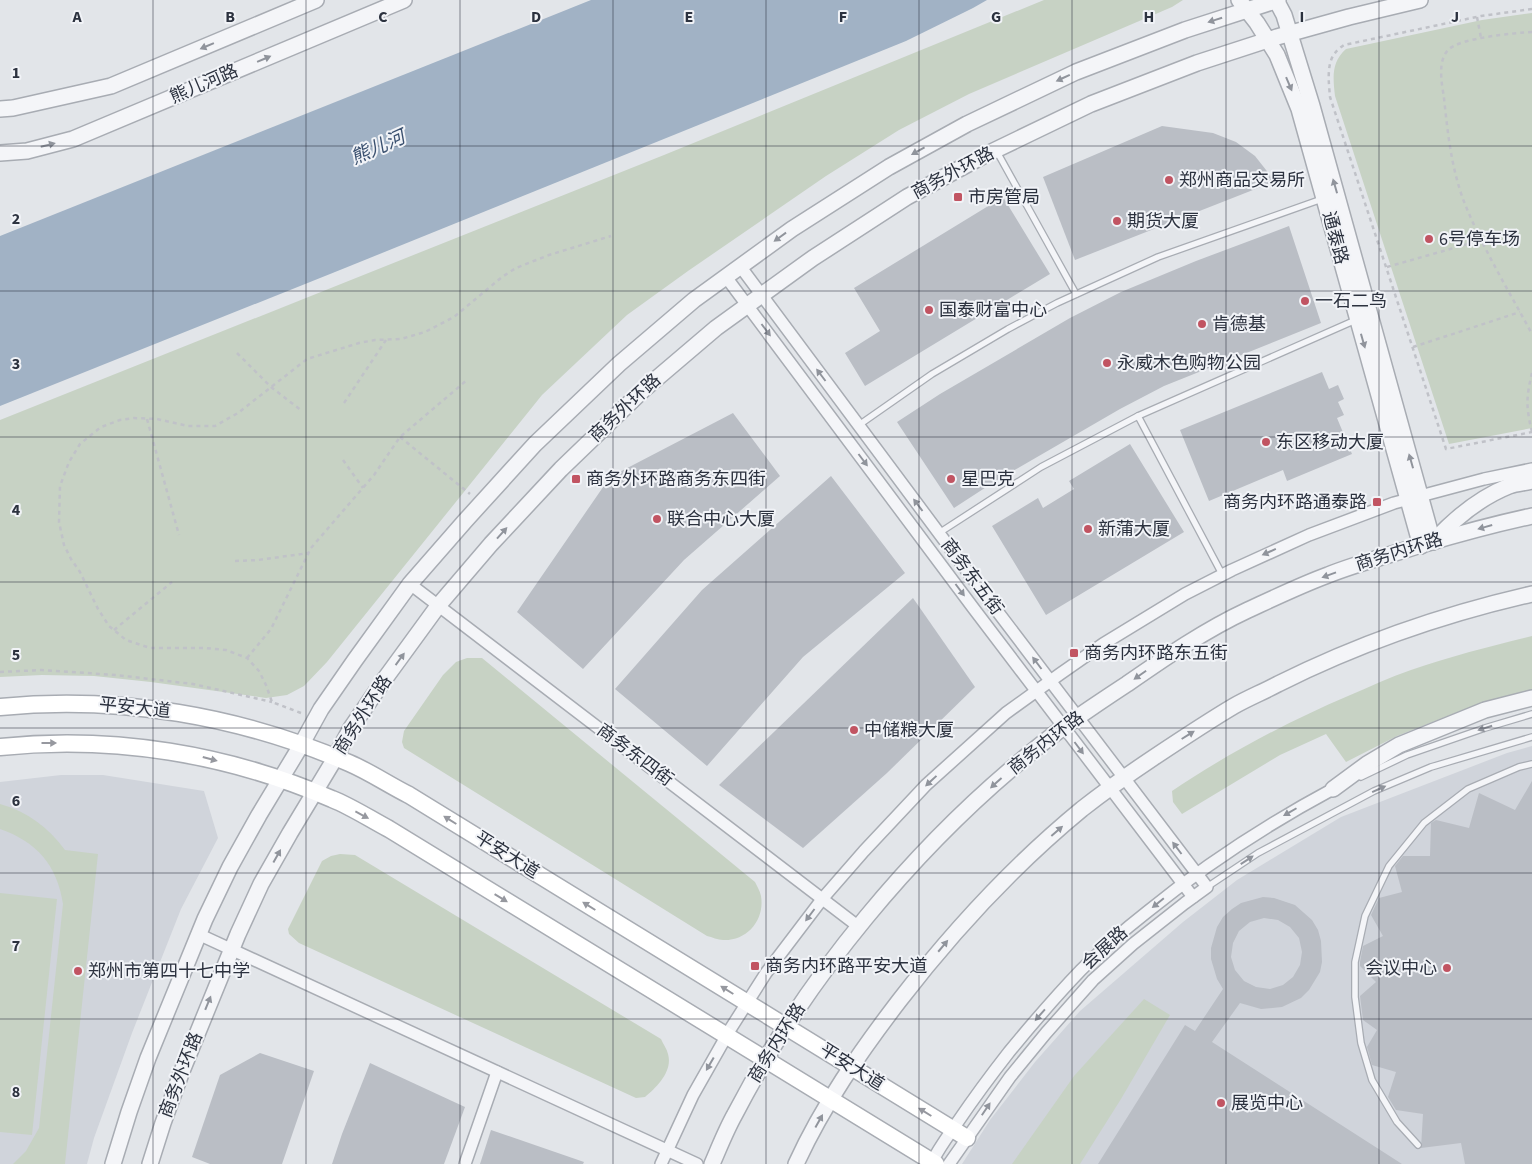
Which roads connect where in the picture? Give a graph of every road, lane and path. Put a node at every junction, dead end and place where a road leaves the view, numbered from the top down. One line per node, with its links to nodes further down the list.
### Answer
1 (316, 0): 12 (street, 熊儿河路, one-way to 12)
2 (404, 0): 14 (street, 熊儿河路, one-way to 2)
3 (1277, 0): 5 (street, 商务外环路); 9 (street, 通泰路)
4 (1420, 0): 9 (street, 商务外环路)
5 (1242, 5): 11 (street, 通泰路); 18 (street, 商务外环路, one-way to 18)
6 (1532, 9): 7 (path)
7 (1477, 17): 10 (path); 19 (path)
8 (1532, 32): 10 (path)
9 (1290, 34): 11 (street, 商务外环路); 44 (street, 通泰路, one-way to 9)
10 (1481, 38): 17 (path)
11 (1268, 40): 13 (street, 商务外环路); 15 (street, 通泰路, one-way to 15)
12 (0, 109)
13 (996, 150): 21 (lane); 22 (street, 商务外环路)
14 (0, 153)
15 (1324, 198): 21 (lane); 25 (street, 通泰路)
16 (611, 236): 27 (path)
17 (1482, 240): 19 (path); 24 (path)
18 (740, 266): 20 (street, 商务外环路); 22 (street, 商务东五街)
19 (1386, 268): 28 (path)
20 (726, 277): 23 (street, 商务东五街); 45 (street, 商务外环路)
21 (1076, 294): 37 (lane)
22 (761, 295): 23 (street, 商务外环路); 37 (street, 商务东五街, one-way to 22)
23 (747, 305): 56 (street, 商务外环路, one-way to 23); 61 (street, 商务东五街, one-way to 61)
24 (1520, 312): 26 (path); 28 (path)
25 (1358, 319): 35 (lane); 44 (street, 通泰路, one-way to 44)
26 (1532, 334)
27 (387, 340): 32 (path); 33 (path)
28 (1413, 347): 38 (path)
29 (237, 353): 32 (path)
30 (1532, 373): 38 (path)
31 (467, 380): 39 (path)
32 (271, 387): 34 (path); 36 (path)
33 (344, 403)
34 (302, 411)
35 (1138, 416): 47 (lane); 52 (lane)
36 (147, 418): 48 (path); 57 (path)
37 (859, 425): 47 (street, 商务东五街, one-way to 37)
38 (1532, 432)
39 (400, 437): 43 (path); 45 (path)
40 (343, 460): 43 (path)
41 (1532, 468): 44 (street)
42 (1532, 482): 49 (street)
43 (363, 488): 50 (path)
44 (1414, 498): 49 (street, 通泰路); 52 (street, one-way to 52)
45 (481, 503): 54 (street, 商务外环路)
46 (1532, 516): 49 (street, 商务内环路, one-way to 49)
47 (939, 533): 60 (street, 商务东五街, one-way to 47)
48 (179, 535)
49 (1427, 544): 66 (street, 商务内环路, one-way to 66)
50 (309, 553): 51 (path); 58 (path)
51 (235, 561)
52 (1222, 574): 60 (street)
53 (172, 582): 57 (path)
54 (410, 584): 56 (street, 商务东四街); 67 (street, 商务外环路)
55 (1532, 594): 74 (street, one-way to 55)
56 (438, 606): 72 (street, 商务外环路, one-way to 56); 83 (street, 商务东四街)
57 (114, 630): 58 (path)
58 (247, 658): 63 (path)
59 (0, 672): 63 (path)
60 (1050, 681): 61 (street); 66 (street, 商务东五街)
61 (1036, 691): 68 (street, 商务东五街); 83 (street, one-way to 83)
62 (1532, 698): 77 (street)
63 (272, 702): 67 (path)
64 (0, 707): 70 (main road, 平安大道)
65 (1532, 714): 77 (lane, one-way to 77)
66 (1078, 717): 68 (street, 商务内环路); 74 (street, 商务东五街)
67 (316, 719): 70 (street, 商务外环路)
68 (1064, 728): 76 (street, 商务东五街, one-way to 76); 84 (street, 商务内环路, one-way to 84)
69 (1532, 737): 81 (lane, one-way to 69)
70 (302, 744): 72 (main road, 平安大道); 75 (street, 商务外环路)
71 (0, 747): 75 (main road, one-way to 75)
72 (335, 758): 78 (street, 商务外环路); 87 (main road, 平安大道, one-way to 72)
73 (1532, 764): 95 (lane)
74 (1124, 778): 76 (street); 79 (street, 商务东五街, one-way to 74)
75 (281, 779): 78 (main road); 85 (street, 商务外环路)
76 (1110, 788): 80 (street, 商务东五街); 91 (street, one-way to 76)
77 (1333, 789): 79 (street, 会展路, one-way to 79)
78 (315, 792): 86 (street, 商务外环路, one-way to 78); 89 (main road, one-way to 89)
79 (1196, 874): 80 (street, 会展路); 81 (street, 商务东五街)
80 (1182, 884): 82 (street, 商务东五街); 94 (street, 会展路, one-way to 94)
81 (1207, 887): 82 (street, 会展路)
82 (1193, 897): 94 (street, 会展路, one-way to 82)
83 (823, 898): 84 (street, 商务东四街); 87 (street, one-way to 87)
84 (859, 927): 88 (street, 商务内环路)
85 (198, 934): 86 (street); 98 (street, 商务外环路)
86 (231, 949): 92 (street); 99 (street, 商务外环路, one-way to 86)
87 (747, 1003): 88 (main road, 平安大道); 89 (street)
88 (786, 1027): 90 (street, 商务内环路); 91 (main road, 平安大道)
89 (726, 1036): 90 (main road); 96 (street, one-way to 96)
90 (766, 1060): 93 (main road); 103 (street, 商务内环路)
91 (851, 1067): 93 (street); 94 (main road, 平安大道, one-way to 91)
92 (497, 1072): 96 (street); 100 (street)
93 (831, 1099): 97 (main road); 104 (street, one-way to 93)
94 (960, 1133): 97 (street, 会展路); 105 (street, 会展路)
95 (1418, 1145)
96 (667, 1150): 101 (street); 102 (street)
97 (933, 1163)
98 (113, 1164)
99 (150, 1164)
100 (465, 1164)
101 (661, 1164)
102 (697, 1164)
103 (712, 1164)
104 (796, 1164)
105 (949, 1164)

